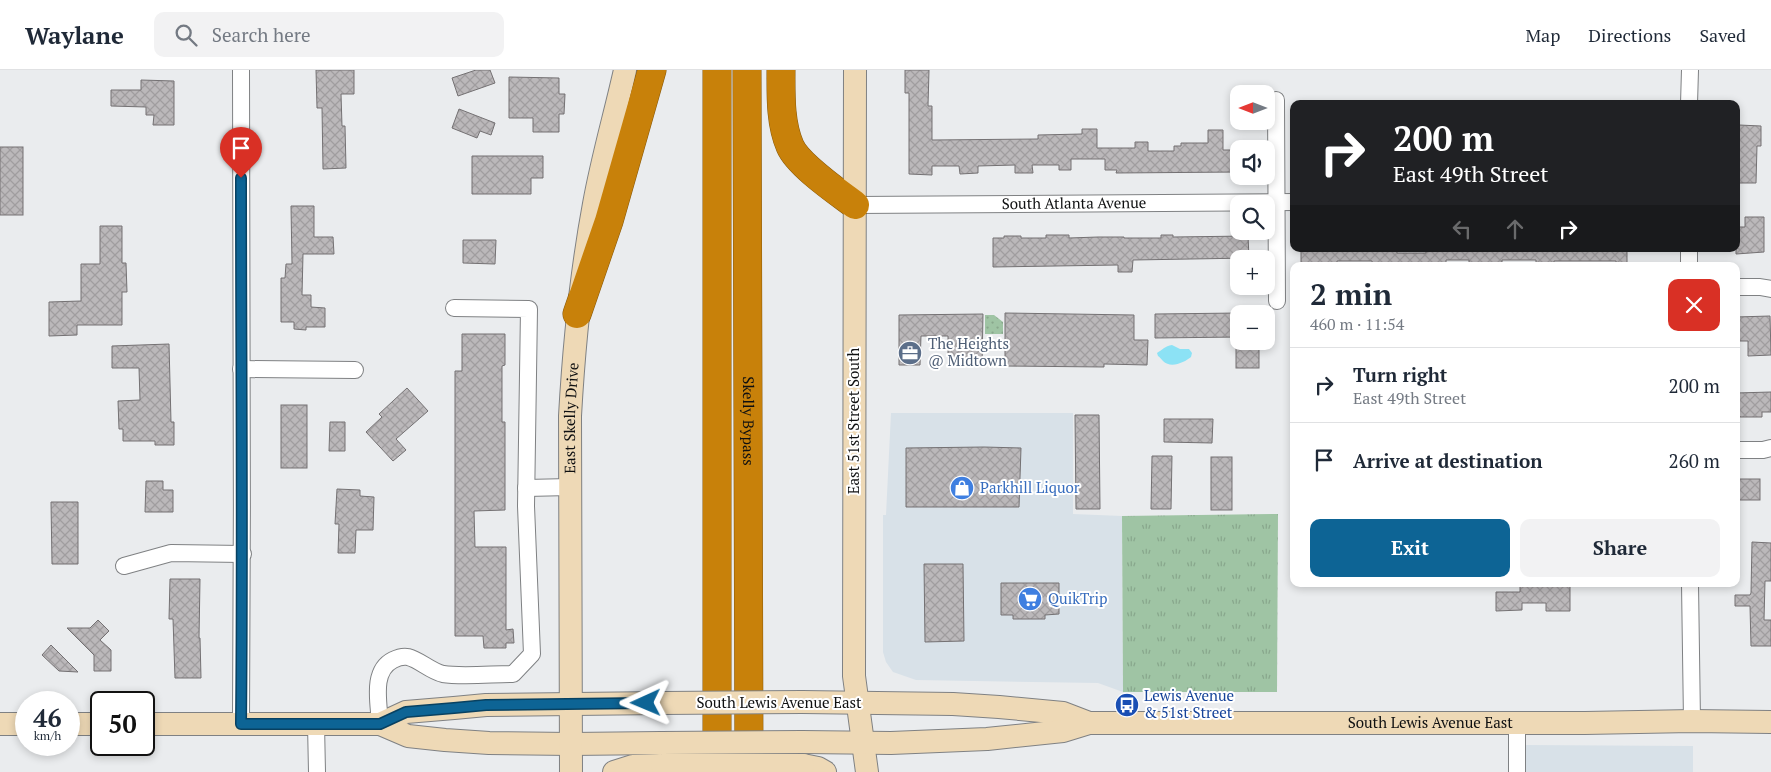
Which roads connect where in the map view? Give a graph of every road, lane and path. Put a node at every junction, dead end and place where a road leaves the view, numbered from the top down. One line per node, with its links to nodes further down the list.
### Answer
1 (241, 70): 19 (street)
2 (625, 70): 18 (main road, East Skelly Drive)
3 (652, 70): 18 (highway)
4 (717, 70): 47 (highway, Skelly Bypass)
5 (746, 70): 48 (highway, Skelly Bypass)
6 (781, 70): 13 (highway)
7 (855, 70): 13 (main road, East 51st Street South)
8 (1690, 70): 10 (street)
9 (1276, 100): 11 (street)
10 (1689, 100)
11 (1276, 202): 12 (street, South Atlanta Avenue); 13 (street, South Atlanta Avenue); 16 (street)
12 (1290, 202)
13 (855, 205): 28 (main road, East 51st Street South)
14 (1740, 287): 15 (street)
15 (1771, 289)
16 (1277, 301)
17 (454, 308): 24 (street)
18 (577, 314): 23 (main road, East Skelly Drive)
19 (240, 369): 20 (street); 25 (street)
20 (355, 370)
21 (1771, 448): 22 (street)
22 (1740, 450)
23 (570, 487): 24 (street); 29 (main road, East Skelly Drive)
24 (526, 488): 40 (street)
25 (243, 554): 26 (street); 38 (street)
26 (124, 566)
27 (1690, 587): 31 (street)
28 (857, 703): 29 (main road, South Lewis Avenue East, bridge); 30 (main road, South Lewis Avenue East); 42 (main road, East 51st Street South)
29 (571, 705): 40 (main road, South Lewis Avenue East); 43 (main road, East Skelly Drive)
30 (1047, 712): 33 (main road, South Lewis Avenue East); 41 (main road)
31 (1692, 721): 32 (main road, South Lewis Avenue East); 34 (main road, South Lewis Avenue East)
32 (1771, 722)
33 (1089, 723): 34 (main road, South Lewis Avenue East); 41 (main road, South Lewis Avenue East)
34 (1516, 723): 51 (street)
35 (0, 724): 36 (main road)
36 (15, 724)
37 (155, 724): 38 (main road, South Lewis Avenue East)
38 (241, 724): 39 (main road, South Lewis Avenue East)
39 (316, 724): 40 (main road, South Lewis Avenue East); 44 (street)
40 (380, 724): 43 (main road, South Lewis Avenue East)
41 (1014, 736): 42 (main road, South Lewis Avenue East)
42 (864, 743): 43 (main road, South Lewis Avenue East, bridge); 50 (main road, East 51st Street South)
43 (571, 744): 45 (main road, East Skelly Drive)
44 (316, 772)
45 (571, 772)
46 (614, 772): 49 (main road, bridge)
47 (717, 772)
48 (749, 772)
49 (825, 772)
50 (866, 772)
51 (1516, 772)

